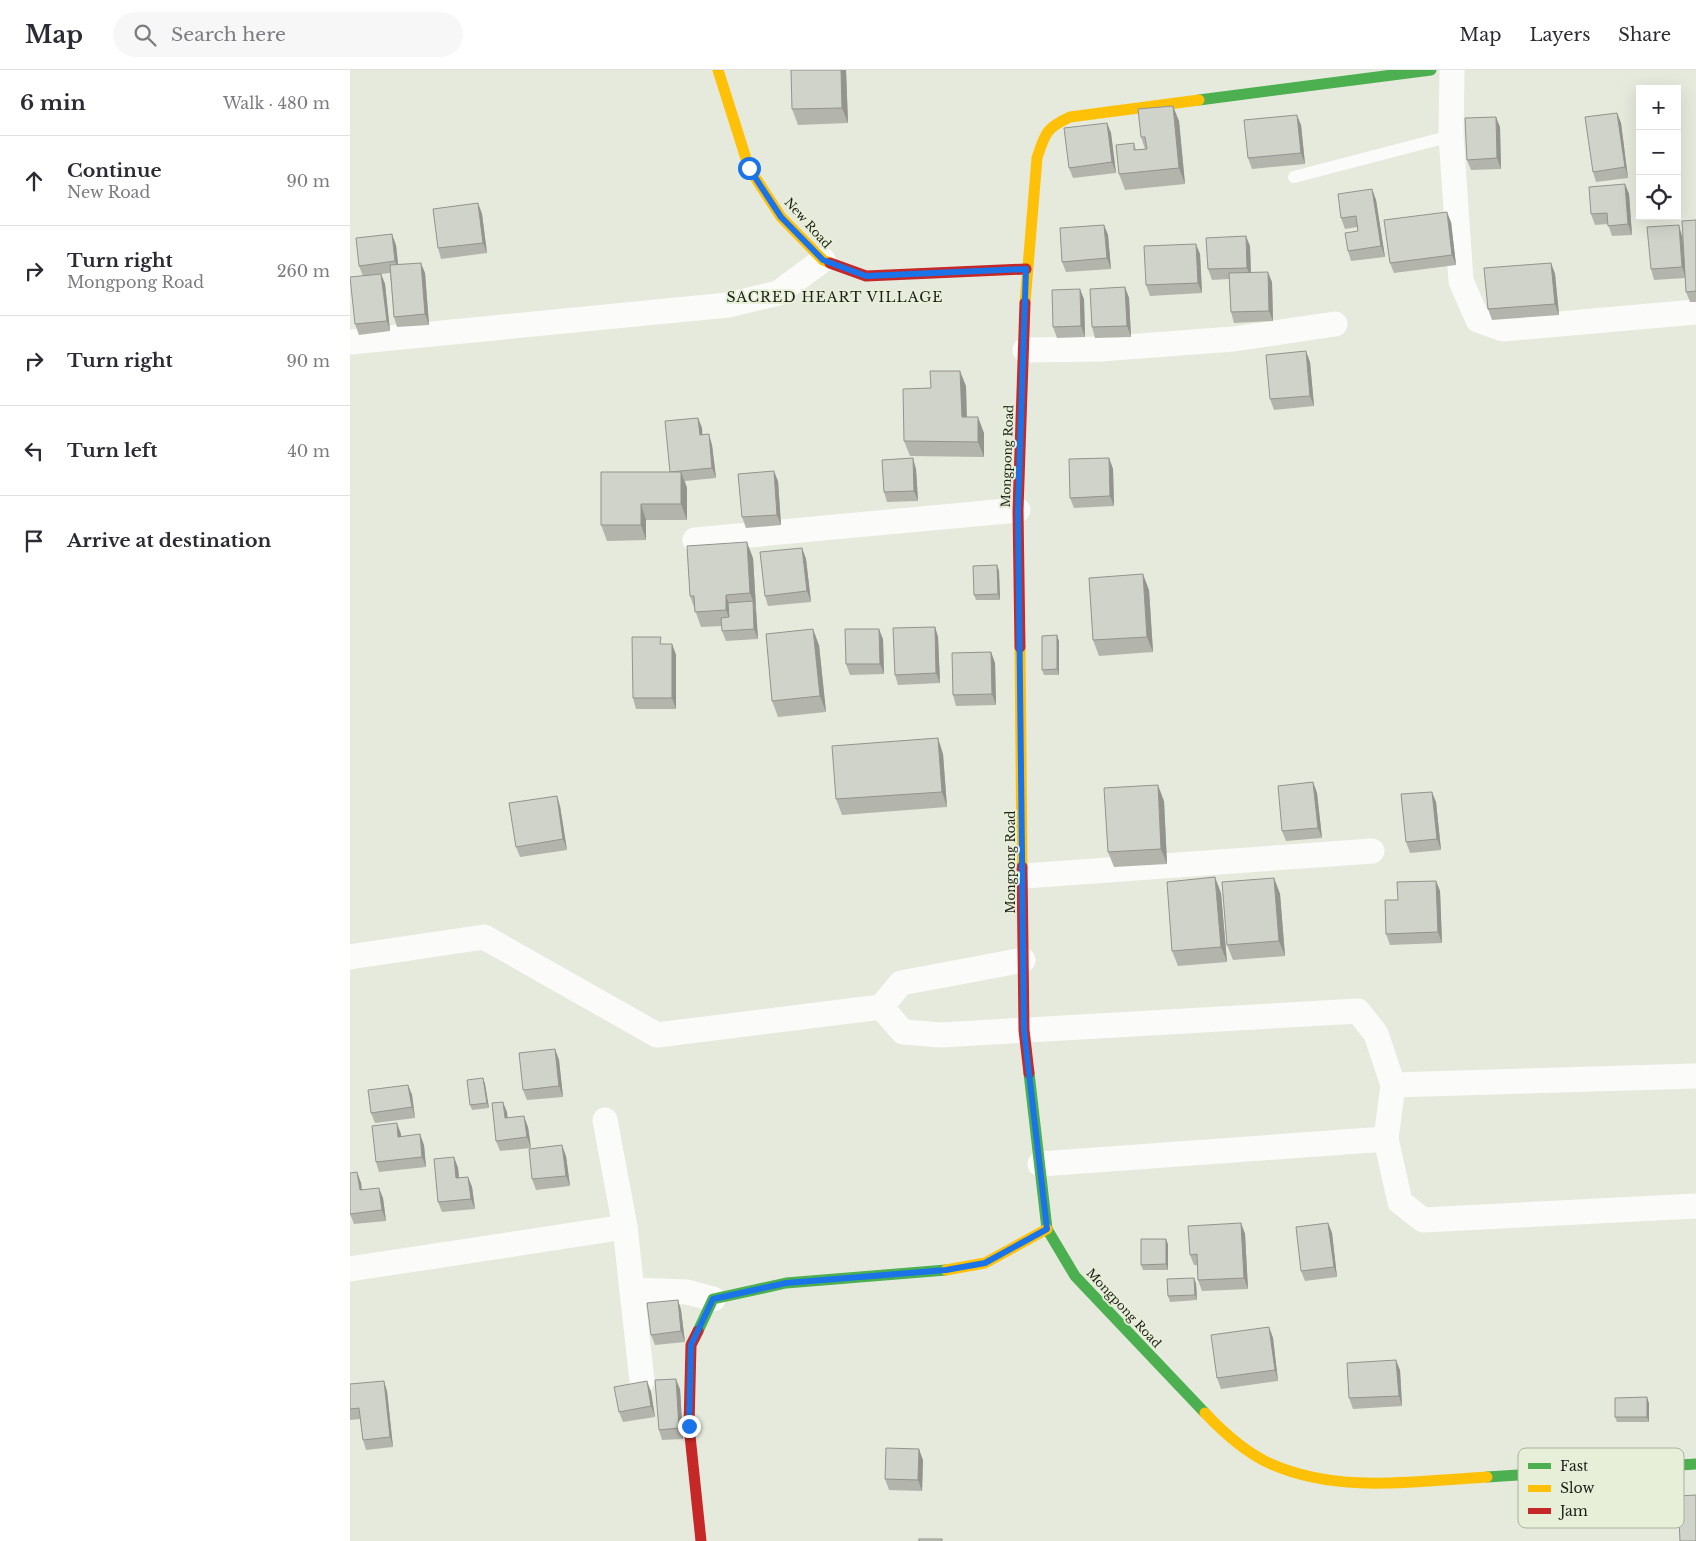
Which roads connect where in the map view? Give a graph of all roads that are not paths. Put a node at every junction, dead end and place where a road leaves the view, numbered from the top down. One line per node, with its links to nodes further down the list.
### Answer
1 (718, 70): 6 (main road, New Road)
2 (1430, 70): 7 (main road, Mongpong Road)
3 (1452, 70): 4 (street)
4 (1451, 136): 5 (lane); 8 (street)
5 (1294, 177)
6 (823, 260): 7 (main road, New Road); 10 (street)
7 (1026, 269): 11 (main road, Mongpong Road)
8 (1696, 312)
9 (1335, 324): 11 (street)
10 (350, 342)
11 (1025, 350): 12 (main road, Mongpong Road)
12 (1018, 510): 13 (street); 15 (main road, Mongpong Road)
13 (695, 540)
14 (1372, 851): 15 (street)
15 (1024, 876): 17 (main road, Mongpong Road)
16 (350, 957): 18 (street)
17 (1023, 960): 18 (street); 19 (main road, Mongpong Road)
18 (881, 1007): 19 (street)
19 (1024, 1030): 21 (street); 24 (main road, Mongpong Road)
20 (1696, 1076): 21 (street)
21 (1393, 1084): 23 (street)
22 (605, 1120): 26 (street)
23 (1386, 1139): 24 (street); 25 (street)
24 (1040, 1164): 27 (main road, Mongpong Road)
25 (1696, 1206)
26 (625, 1227): 28 (street); 29 (street)
27 (1047, 1229): 30 (main road); 32 (main road, Mongpong Road)
28 (350, 1268)
29 (632, 1290): 30 (street); 31 (street)
30 (713, 1299): 33 (main road)
31 (642, 1381)
32 (1518, 1475)
33 (701, 1541)

